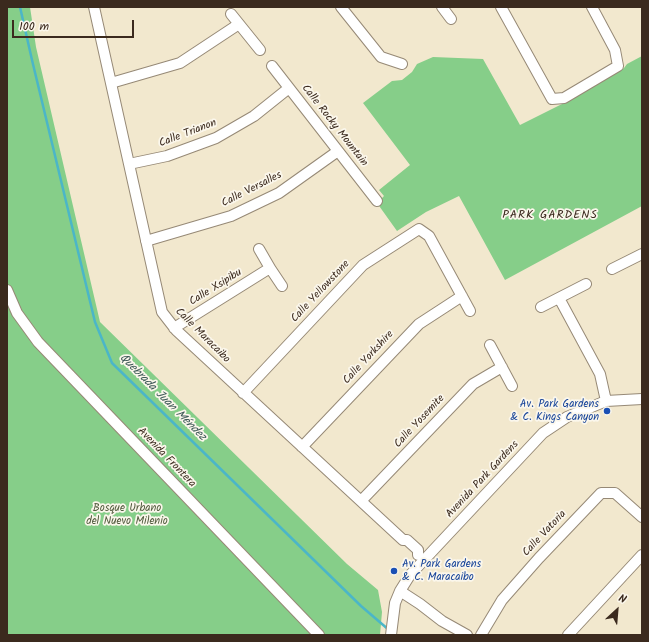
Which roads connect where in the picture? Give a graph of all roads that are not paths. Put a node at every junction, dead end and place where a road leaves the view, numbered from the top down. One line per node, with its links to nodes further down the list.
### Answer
1 (96, 7): 12 (street, Calle Maracaibo)
2 (341, 7): 10 (street)
3 (442, 7): 7 (street)
4 (501, 7): 5 (street)
5 (592, 7)
6 (231, 14): 8 (street)
7 (451, 19)
8 (239, 24): 9 (street); 12 (street)
9 (260, 50)
10 (402, 64)
11 (272, 66): 13 (street, Calle Rocky Mountain)
12 (111, 83): 15 (street, Calle Maracaibo)
13 (289, 88): 14 (street, Calle Rocky Mountain); 15 (street, Calle Trianon)
14 (338, 151): 16 (street, Calle Rocky Mountain); 17 (street, Calle Versalles)
15 (129, 164): 17 (street, Calle Maracaibo)
16 (376, 201)
17 (146, 240): 29 (street, Calle Maracaibo)
18 (259, 249): 20 (street)
19 (641, 257): 21 (street)
20 (270, 268): 23 (street); 29 (street, Calle Xsipibu)
21 (612, 269)
22 (586, 284): 26 (street)
23 (282, 286)
24 (7, 290): 42 (street, Avenida Frontera)
25 (462, 296): 28 (street); 33 (street, Calle Yellowstone); 36 (street, Calle Yorkshire)
26 (559, 298): 27 (street); 35 (street)
27 (541, 307)
28 (470, 311)
29 (174, 328): 33 (street, Calle Maracaibo)
30 (490, 345): 31 (street)
31 (502, 367): 32 (street); 37 (street, Calle Yosemite)
32 (512, 386)
33 (244, 393): 36 (street, Calle Maracaibo)
34 (642, 399): 35 (street, Avenida Park Gardens)
35 (606, 401): 40 (street, Avenida Park Gardens)
36 (302, 447): 37 (street, Calle Maracaibo)
37 (362, 501): 40 (street, Calle Maracaibo)
38 (642, 517): 45 (street, Calle Vatoria)
39 (642, 556): 46 (street)
40 (421, 558): 41 (street, Avenida Park Gardens)
41 (400, 591): 43 (street, Avenida Park Gardens); 44 (street)
42 (319, 635)
43 (391, 635)
44 (467, 635)
45 (481, 635)
46 (568, 635)

